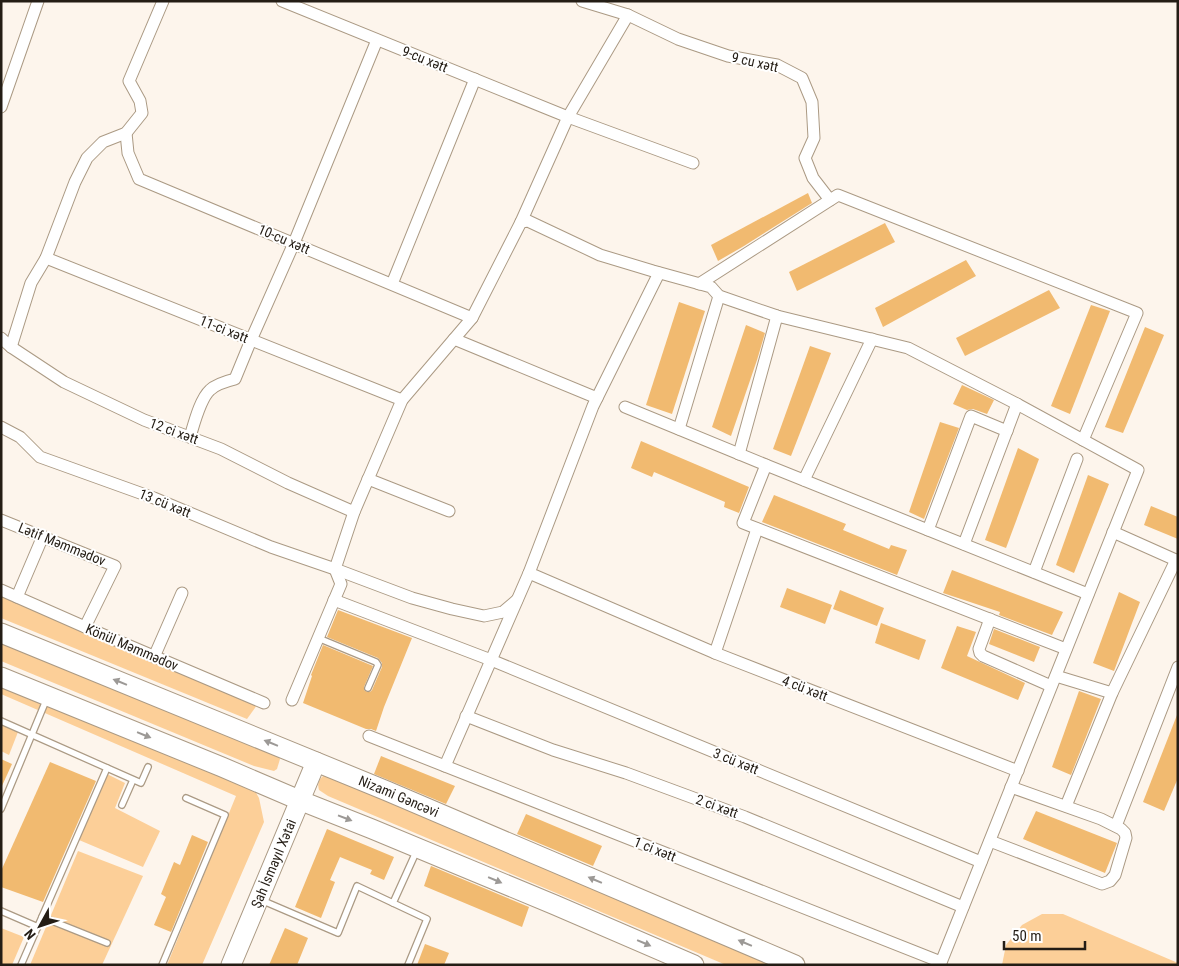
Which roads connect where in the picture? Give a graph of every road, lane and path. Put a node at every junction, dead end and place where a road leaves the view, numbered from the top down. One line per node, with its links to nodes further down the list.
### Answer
1 (38, 1): 8 (street)
2 (163, 1): 10 (street)
3 (282, 1): 6 (street, 9-cu xətt)
4 (582, 1): 5 (street, 9 cu xətt)
5 (628, 15): 9 (street); 12 (street, 9 cu xətt)
6 (377, 40): 7 (street, 9-cu xətt); 14 (street)
7 (475, 79): 9 (street, 9-cu xətt); 17 (street)
8 (1, 107)
9 (568, 117): 11 (street, 9-cu xətt); 13 (street)
10 (126, 133): 14 (street, 10-cu xətt); 15 (street)
11 (693, 163)
12 (830, 200): 18 (street); 35 (street)
13 (521, 222): 16 (street); 21 (street)
14 (294, 243): 17 (street, 10-cu xətt); 24 (street)
15 (46, 258): 24 (street, 11-ci xətt); 26 (street)
16 (659, 273): 18 (street); 27 (street)
17 (392, 284): 21 (street, 10-cu xətt)
18 (699, 284): 19 (street)
19 (720, 296): 20 (street); 32 (street)
20 (777, 316): 25 (street); 36 (street)
21 (472, 318): 23 (street)
22 (1, 338): 26 (street, 12 ci xətt)
23 (454, 339): 27 (street); 28 (street)
24 (251, 340): 28 (street, 11-ci xətt); 34 (street)
25 (872, 340): 29 (street); 40 (street)
26 (11, 347): 34 (street, 12 ci xətt)
27 (597, 398): 52 (street)
28 (402, 400): 39 (street)
29 (1017, 404): 33 (street); 35 (street)
30 (625, 407): 32 (street)
31 (1, 428): 50 (street, 13 cü xətt)
32 (679, 429): 36 (street)
33 (1007, 431): 45 (street); 48 (street)
34 (190, 437): 42 (street, 12 ci xətt)
35 (1083, 440): 46 (street)
36 (739, 454): 38 (street)
37 (1076, 459): 51 (street)
38 (766, 465): 40 (street); 44 (street)
39 (368, 479): 41 (street); 42 (street)
40 (804, 480): 45 (street)
41 (449, 511)
42 (354, 512): 50 (street)
43 (1, 520): 47 (street, Lətif Məmmədov)
44 (757, 529): 59 (street); 64 (street)
45 (928, 530): 48 (street)
46 (1113, 532): 49 (street); 55 (street)
47 (43, 536): 56 (street); 60 (street, Lətif Məmmədov)
48 (964, 544): 51 (street)
49 (1177, 561): 71 (street)
50 (336, 569): 57 (street); 58 (street, 13 cü xətt)
51 (1034, 572): 55 (street)
52 (529, 573): 58 (street); 64 (street, 4 cü xətt)
53 (1, 590): 56 (street, Könül Məmmədov)
54 (182, 593): 65 (street)
55 (1088, 594): 63 (street)
56 (17, 596): 60 (street, Könül Məmmədov)
57 (334, 600): 62 (street); 66 (street, 3 cü xətt)
58 (517, 600): 66 (street)
59 (990, 619): 63 (street); 69 (street)
60 (86, 628): 65 (street, Könül Məmmədov)
61 (1, 633): 79 (main road, Nizami Gəncəvi, one-way to 61)
62 (318, 638): 70 (lane); 73 (street)
63 (1066, 649): 69 (street)
64 (715, 653): 83 (street, 4 cü xətt)
65 (154, 657): 74 (street, Könül Məmmədov)
66 (491, 660): 75 (street); 94 (street, 3 cü xətt)
67 (1178, 667): 91 (street)
68 (1, 677): 72 (main road)
69 (1054, 681): 71 (street); 83 (street)
70 (368, 688)
71 (1112, 693): 89 (street)
72 (48, 696): 77 (lane); 87 (main road, one-way to 87)
73 (292, 700)
74 (264, 703)
75 (466, 716): 80 (street); 97 (street, 2 ci xətt)
76 (1, 721): 77 (lane)
77 (32, 734): 82 (lane); 90 (lane)
78 (369, 736): 80 (street, 1 ci xətt)
79 (316, 762): 87 (main road, Şah İsmayıl Xətai); 103 (main road, Nizami Gəncəvi, one-way to 79)
80 (445, 766): 102 (street, 1 ci xətt)
81 (148, 767): 84 (lane)
82 (107, 768): 84 (lane); 99 (lane)
83 (1018, 771): 85 (street)
84 (133, 780): 88 (lane)
85 (1011, 787): 89 (street); 92 (street)
86 (186, 798): 105 (lane)
87 (299, 800): 93 (main road, one-way to 93); 95 (main road, Şah İsmayıl Xətai)
88 (122, 805)
89 (1066, 806): 91 (street)
90 (1, 809)
91 (1116, 826): 92 (street)
92 (990, 841): 94 (street)
93 (418, 848): 96 (lane); 108 (main road, one-way to 108)
94 (981, 862): 97 (street)
95 (258, 899): 96 (lane); 106 (main road, Şah İsmayıl Xətai)
96 (393, 903): 107 (lane)
97 (963, 907): 102 (street)
98 (1, 911): 100 (lane)
99 (42, 917): 100 (lane); 101 (lane)
100 (38, 927): 104 (lane)
101 (106, 943)
102 (941, 963)
103 (791, 964)
104 (21, 965)
105 (162, 965)
106 (231, 965)
107 (408, 965)
108 (694, 965)

